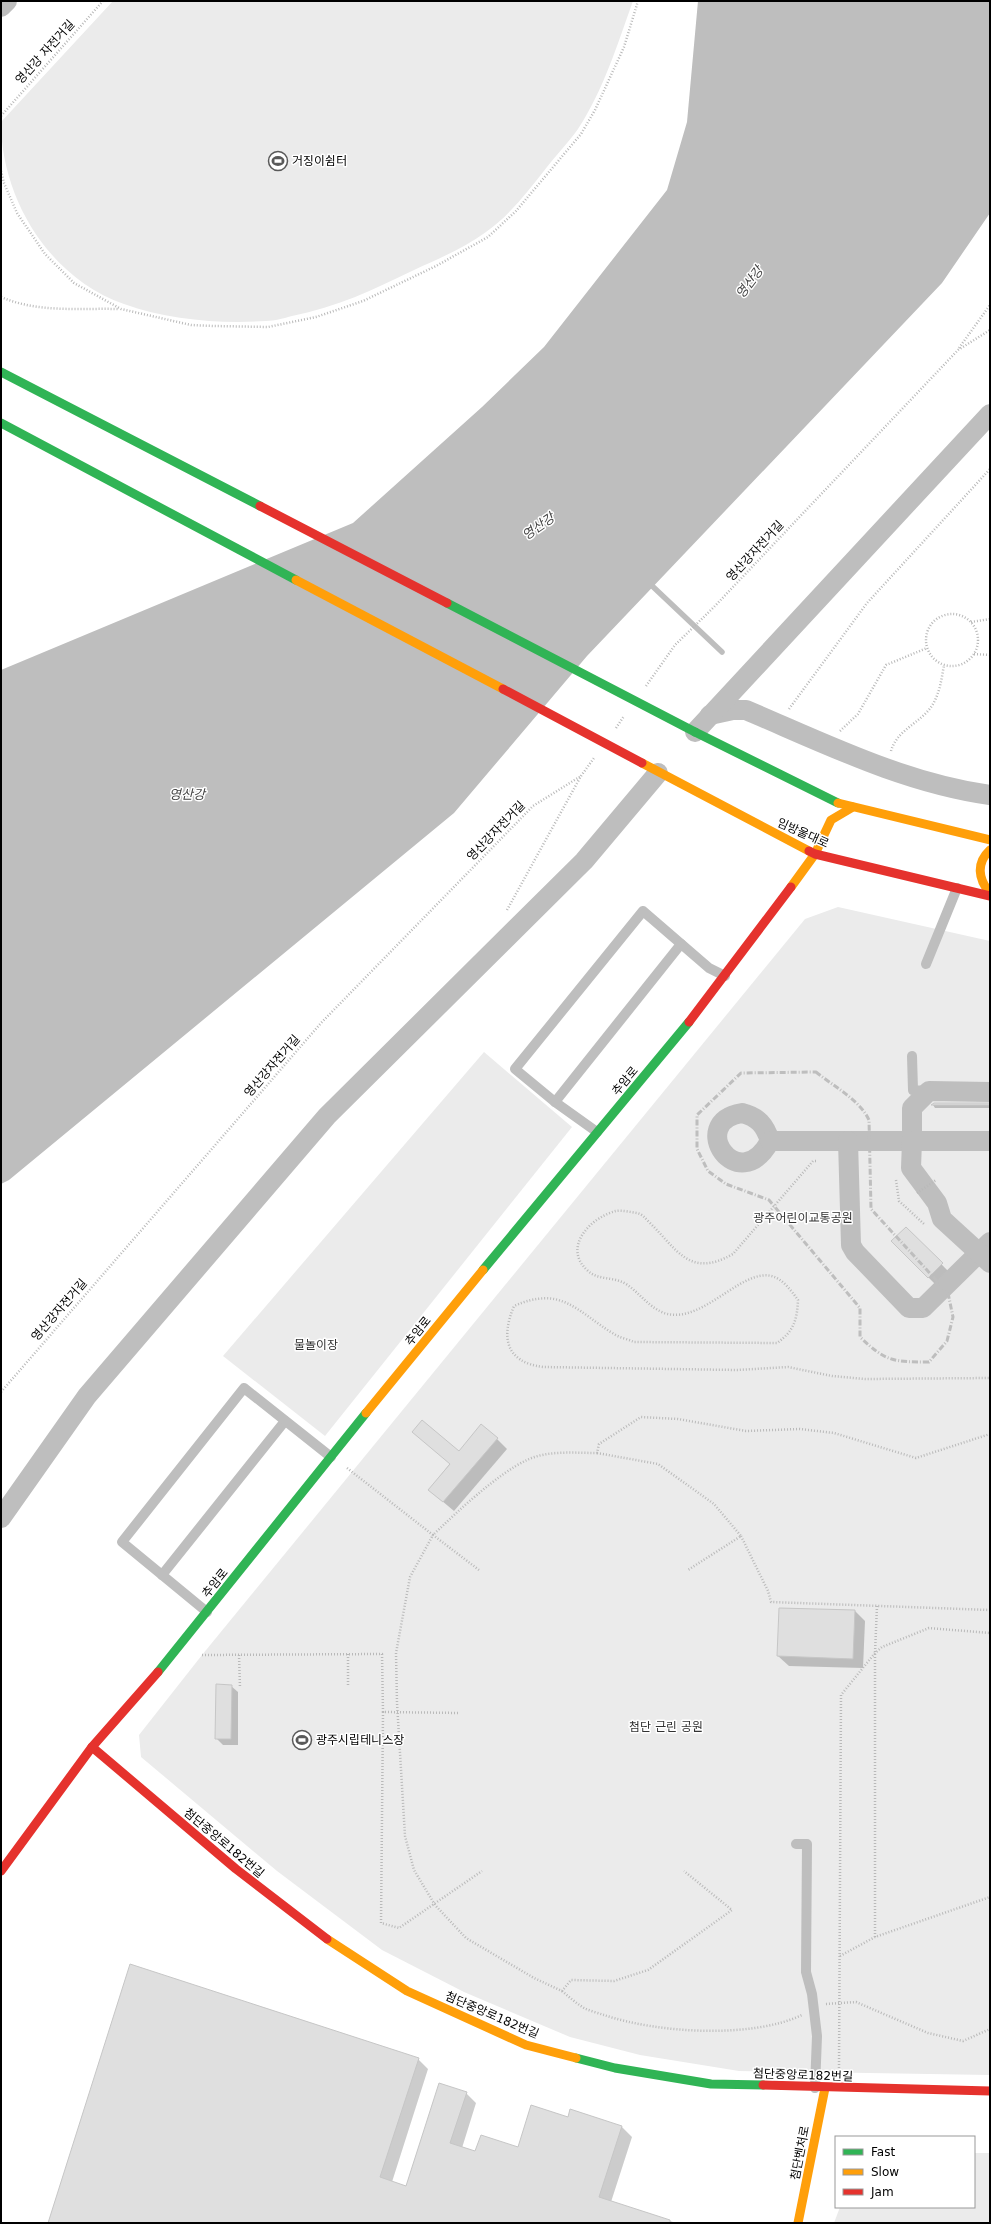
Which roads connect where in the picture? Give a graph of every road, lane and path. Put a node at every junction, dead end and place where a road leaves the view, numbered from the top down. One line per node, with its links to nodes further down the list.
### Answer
1 (7, 1): 4 (street)
2 (103, 1): 5 (path, 영산강 자전거길)
3 (638, 1): 9 (path)
4 (1, 7)
5 (1, 116)
6 (1, 171): 9 (path)
7 (1, 297): 9 (path)
8 (990, 305): 11 (path, 영산강자전거길)
9 (121, 309)
10 (990, 330): 11 (path, 영산강자전거길)
11 (958, 350): 22 (path, 영산강자전거길)
12 (1, 372): 26 (street, bridge)
13 (990, 414): 24 (street)
14 (1, 423): 30 (street, 임방울대로, bridge)
15 (990, 469): 25 (path)
16 (990, 619): 17 (path)
17 (971, 622): 18 (path); 19 (path)
18 (927, 648): 21 (path); 28 (path)
19 (974, 654): 20 (path); 21 (path)
20 (990, 655)
21 (944, 665): 31 (path)
22 (644, 689)
23 (626, 714): 27 (path)
24 (710, 715): 25 (street); 26 (street)
25 (781, 725): 28 (street)
26 (695, 732): 34 (street)
27 (612, 733)
28 (824, 743): 31 (street)
29 (599, 751): 32 (path, 영산강자전거길)
30 (650, 768): 37 (street, 임방울대로); 64 (street)
31 (886, 769): 33 (street)
32 (581, 776): 40 (path, 영산강자전거길); 58 (path, 영산강자전거길)
33 (990, 795)
34 (853, 807): 35 (street); 37 (street, 추암로)
35 (990, 840)
36 (990, 850): 39 (street)
37 (815, 854): 38 (street, 임방울대로); 43 (street, 추암로)
38 (957, 888): 39 (street, 임방울대로); 42 (lane)
39 (990, 894)
40 (504, 916)
41 (681, 944): 43 (lane); 47 (lane); 47 (lane)
42 (926, 964)
43 (725, 976): 48 (street, 추암로)
44 (912, 1056): 45 (lane)
45 (929, 1091): 46 (street); 51 (street)
46 (990, 1092)
47 (555, 1102): 48 (lane)
48 (597, 1132): 62 (street, 추암로)
49 (770, 1141): 50 (street)
50 (848, 1141): 51 (street); 56 (street)
51 (912, 1141): 52 (street); 56 (street)
52 (990, 1142)
53 (820, 1161): 57 (path)
54 (936, 1180): 55 (path, bridge)
55 (917, 1194)
56 (987, 1253)
57 (990, 1378)
58 (1, 1392)
59 (285, 1421): 62 (lane); 69 (lane); 69 (lane)
60 (990, 1434): 61 (path)
61 (597, 1453): 65 (path); 66 (path)
62 (331, 1457): 72 (street, 추암로)
63 (346, 1468): 65 (path)
64 (1, 1518)
65 (433, 1535): 67 (path); 81 (path)
66 (741, 1536): 68 (path); 70 (path)
67 (479, 1570)
68 (688, 1570)
69 (162, 1575): 72 (lane)
70 (877, 1606): 71 (path); 74 (path)
71 (990, 1610)
72 (207, 1612): 83 (street, 추암로)
73 (990, 1633): 74 (path)
74 (875, 1653): 90 (path); 91 (path)
75 (348, 1654): 77 (path); 78 (path); 80 (path)
76 (202, 1655): 77 (path)
77 (239, 1655): 79 (path)
78 (348, 1687)
79 (240, 1688)
80 (383, 1712): 81 (path); 89 (path)
81 (398, 1712): 82 (path); 89 (path)
82 (460, 1713)
83 (92, 1747): 85 (street, 추암로); 97 (street, 첨단중앙로182번길)
84 (796, 1844): 94 (lane)
85 (1, 1871)
86 (482, 1871): 89 (path)
87 (684, 1871): 92 (path)
88 (990, 1897): 90 (path)
89 (435, 1905): 92 (path)
90 (875, 1937): 91 (path)
91 (840, 1956): 93 (path)
92 (562, 1991): 94 (path)
93 (840, 2003): 94 (path); 95 (path); 96 (path)
94 (814, 2009): 97 (lane)
95 (990, 2029)
96 (839, 2073)
97 (820, 2088): 98 (street, 첨단중앙로182번길); 99 (street, 첨단벤처로)
98 (990, 2091)
99 (798, 2223)

